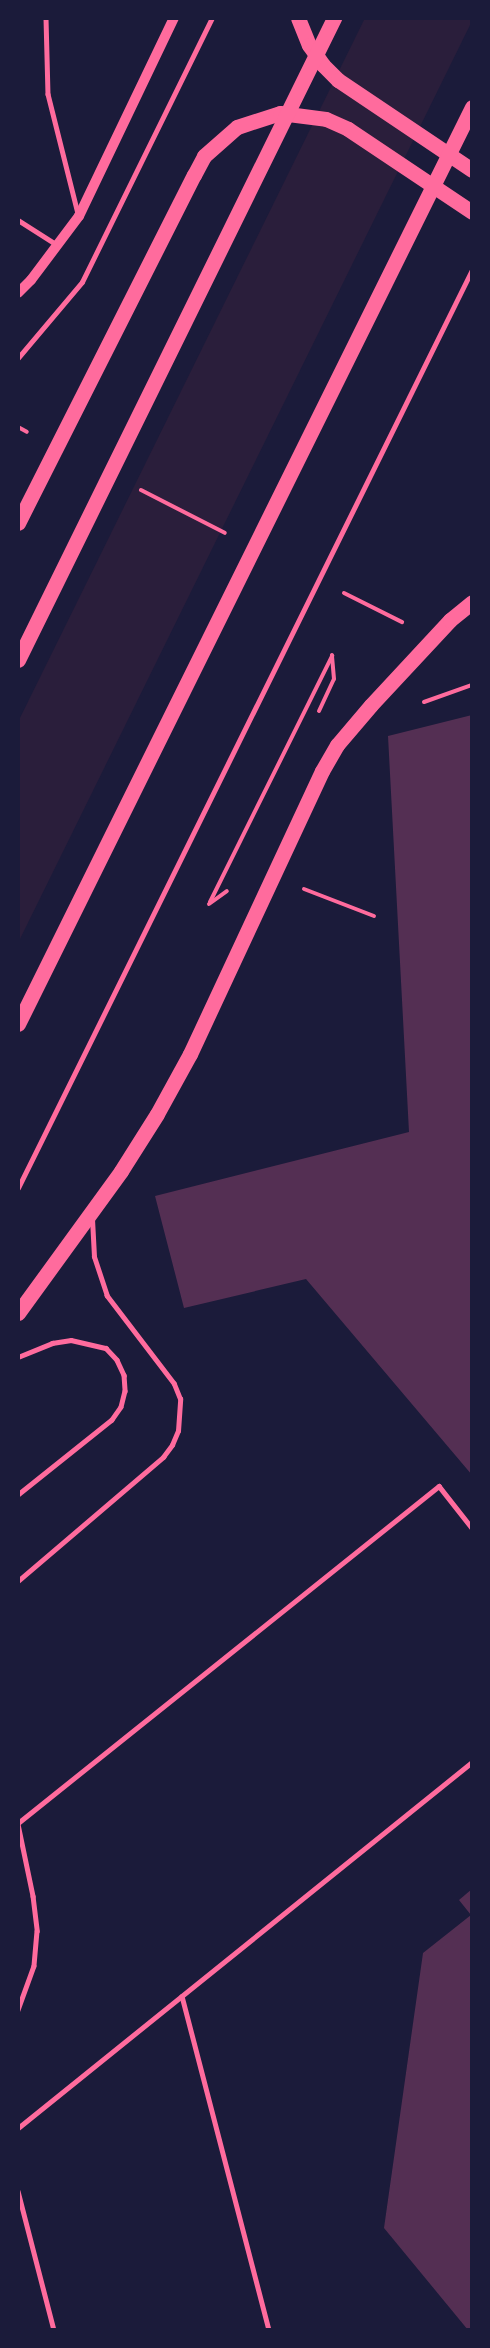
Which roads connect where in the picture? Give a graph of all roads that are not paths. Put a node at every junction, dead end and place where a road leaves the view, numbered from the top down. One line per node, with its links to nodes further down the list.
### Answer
1 (46, 18): 9 (lane)
2 (174, 18): 9 (street)
3 (212, 18): 14 (lane)
4 (298, 18): 7 (main road)
5 (334, 18): 17 (main road)
6 (472, 107): 18 (main road)
7 (472, 170)
8 (472, 212): 15 (main road)
9 (79, 216): 11 (street)
10 (18, 220): 11 (lane)
11 (57, 244): 13 (street)
12 (472, 270): 19 (lane)
13 (18, 293)
14 (18, 358)
15 (18, 523)
16 (472, 602): 20 (main road)
17 (18, 660)
18 (18, 1024)
19 (18, 1188)
20 (93, 1210): 21 (main road); 25 (lane)
21 (18, 1313)
22 (18, 1357): 23 (lane)
23 (18, 1495)
24 (472, 1527): 27 (lane)
25 (18, 1581)
26 (472, 1762): 28 (lane)
27 (18, 1824): 29 (lane)
28 (182, 1996): 30 (lane); 33 (lane)
29 (18, 2010)
30 (18, 2128)
31 (18, 2191): 32 (lane)
32 (54, 2330)
33 (269, 2330)

